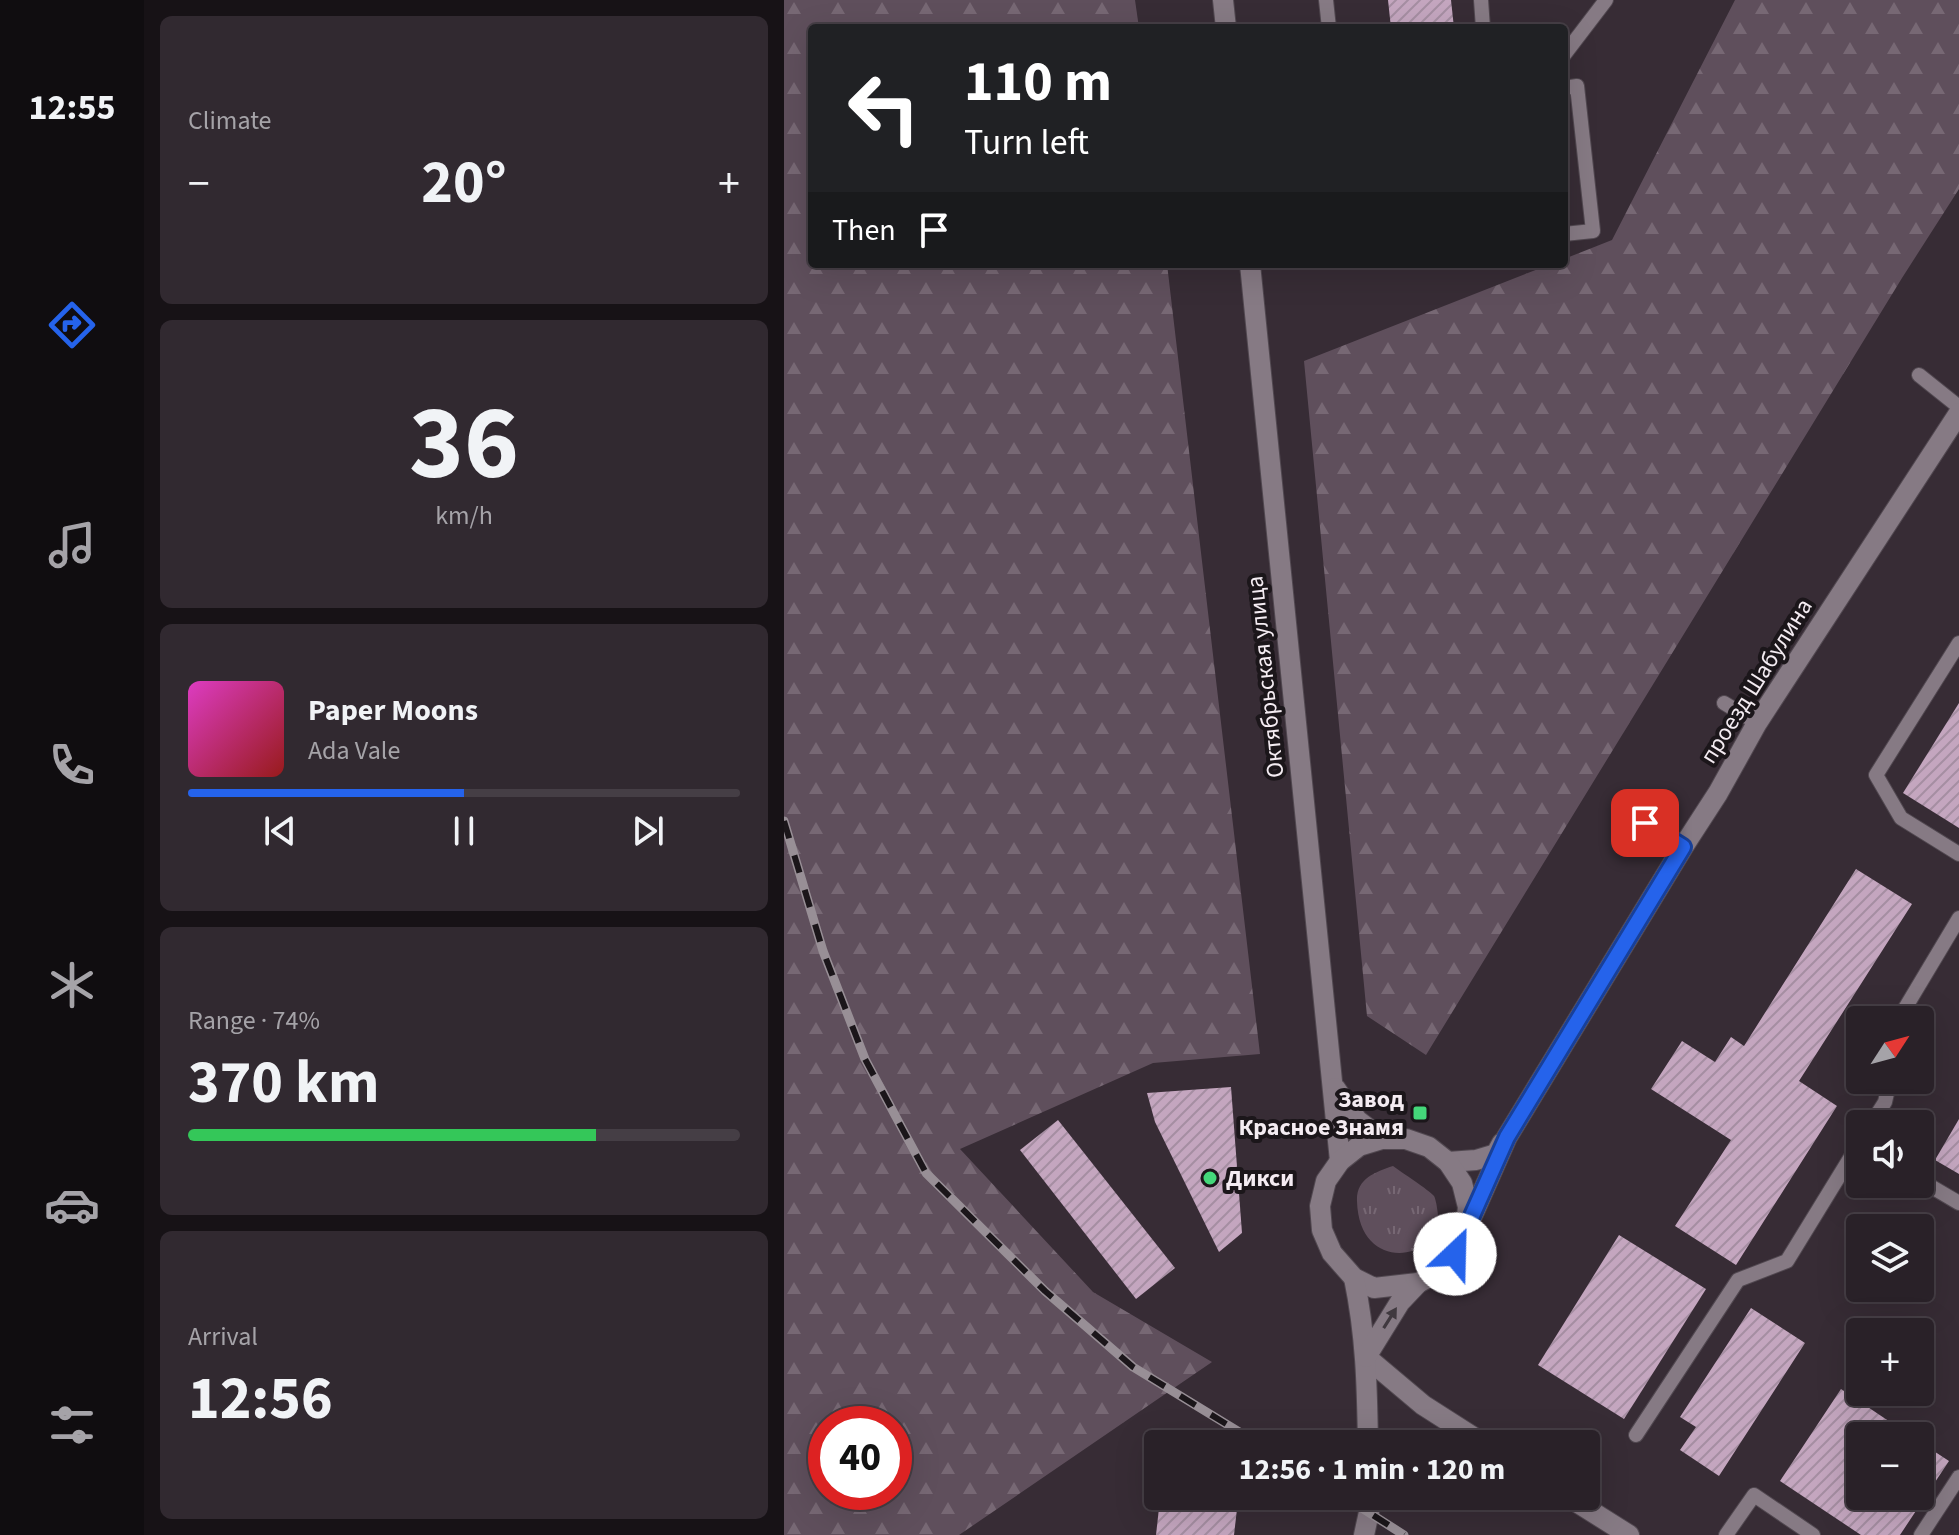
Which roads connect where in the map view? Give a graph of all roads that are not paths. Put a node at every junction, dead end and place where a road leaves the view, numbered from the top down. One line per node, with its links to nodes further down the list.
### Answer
1 (1223, 0): 5 (street)
2 (1326, 0): 6 (lane)
3 (1481, 0): 7 (lane)
4 (1606, 0): 8 (lane)
5 (1226, 24)
6 (1329, 24)
7 (1483, 24)
8 (1568, 50)
9 (1568, 87): 10 (lane)
10 (1568, 234)
11 (1250, 268): 23 (street, Октябрьская улица)
12 (1919, 375): 13 (lane)
13 (1959, 407)
14 (1959, 413): 17 (street, проезд Шабулина)
15 (1959, 643): 20 (lane)
16 (1724, 703): 17 (lane)
17 (1757, 723): 19 (street, проезд Шабулина)
18 (1645, 823): 19 (lane)
19 (1683, 847): 24 (street, проезд Шабулина)
20 (1959, 854)
21 (1959, 918): 22 (lane)
22 (1906, 1006)
23 (1332, 1084): 25 (street, Октябрьская улица); 26 (street, Октябрьская улица)
24 (1507, 1137): 27 (street); 31 (street, проезд Шабулина)
25 (1382, 1139): 26 (street); 27 (street)
26 (1340, 1161): 32 (street)
27 (1448, 1162): 31 (street)
28 (1846, 1166): 37 (lane)
29 (1934, 1188): 30 (lane)
30 (1959, 1203)
31 (1465, 1232): 33 (street, проезд Шабулина)
32 (1354, 1278): 33 (street, проезд Шабулина); 34 (street)
33 (1418, 1283): 34 (street, проезд Шабулина, one-way to 33)
34 (1366, 1357): 35 (street); 36 (street)
35 (1368, 1430)
36 (1462, 1430)
37 (1636, 1435)
38 (1959, 1477): 45 (lane)
39 (1369, 1510): 41 (street)
40 (1589, 1510): 42 (street)
41 (1364, 1535)
42 (1629, 1535)
43 (1726, 1535): 44 (lane)
44 (1813, 1535)
45 (1921, 1535)

